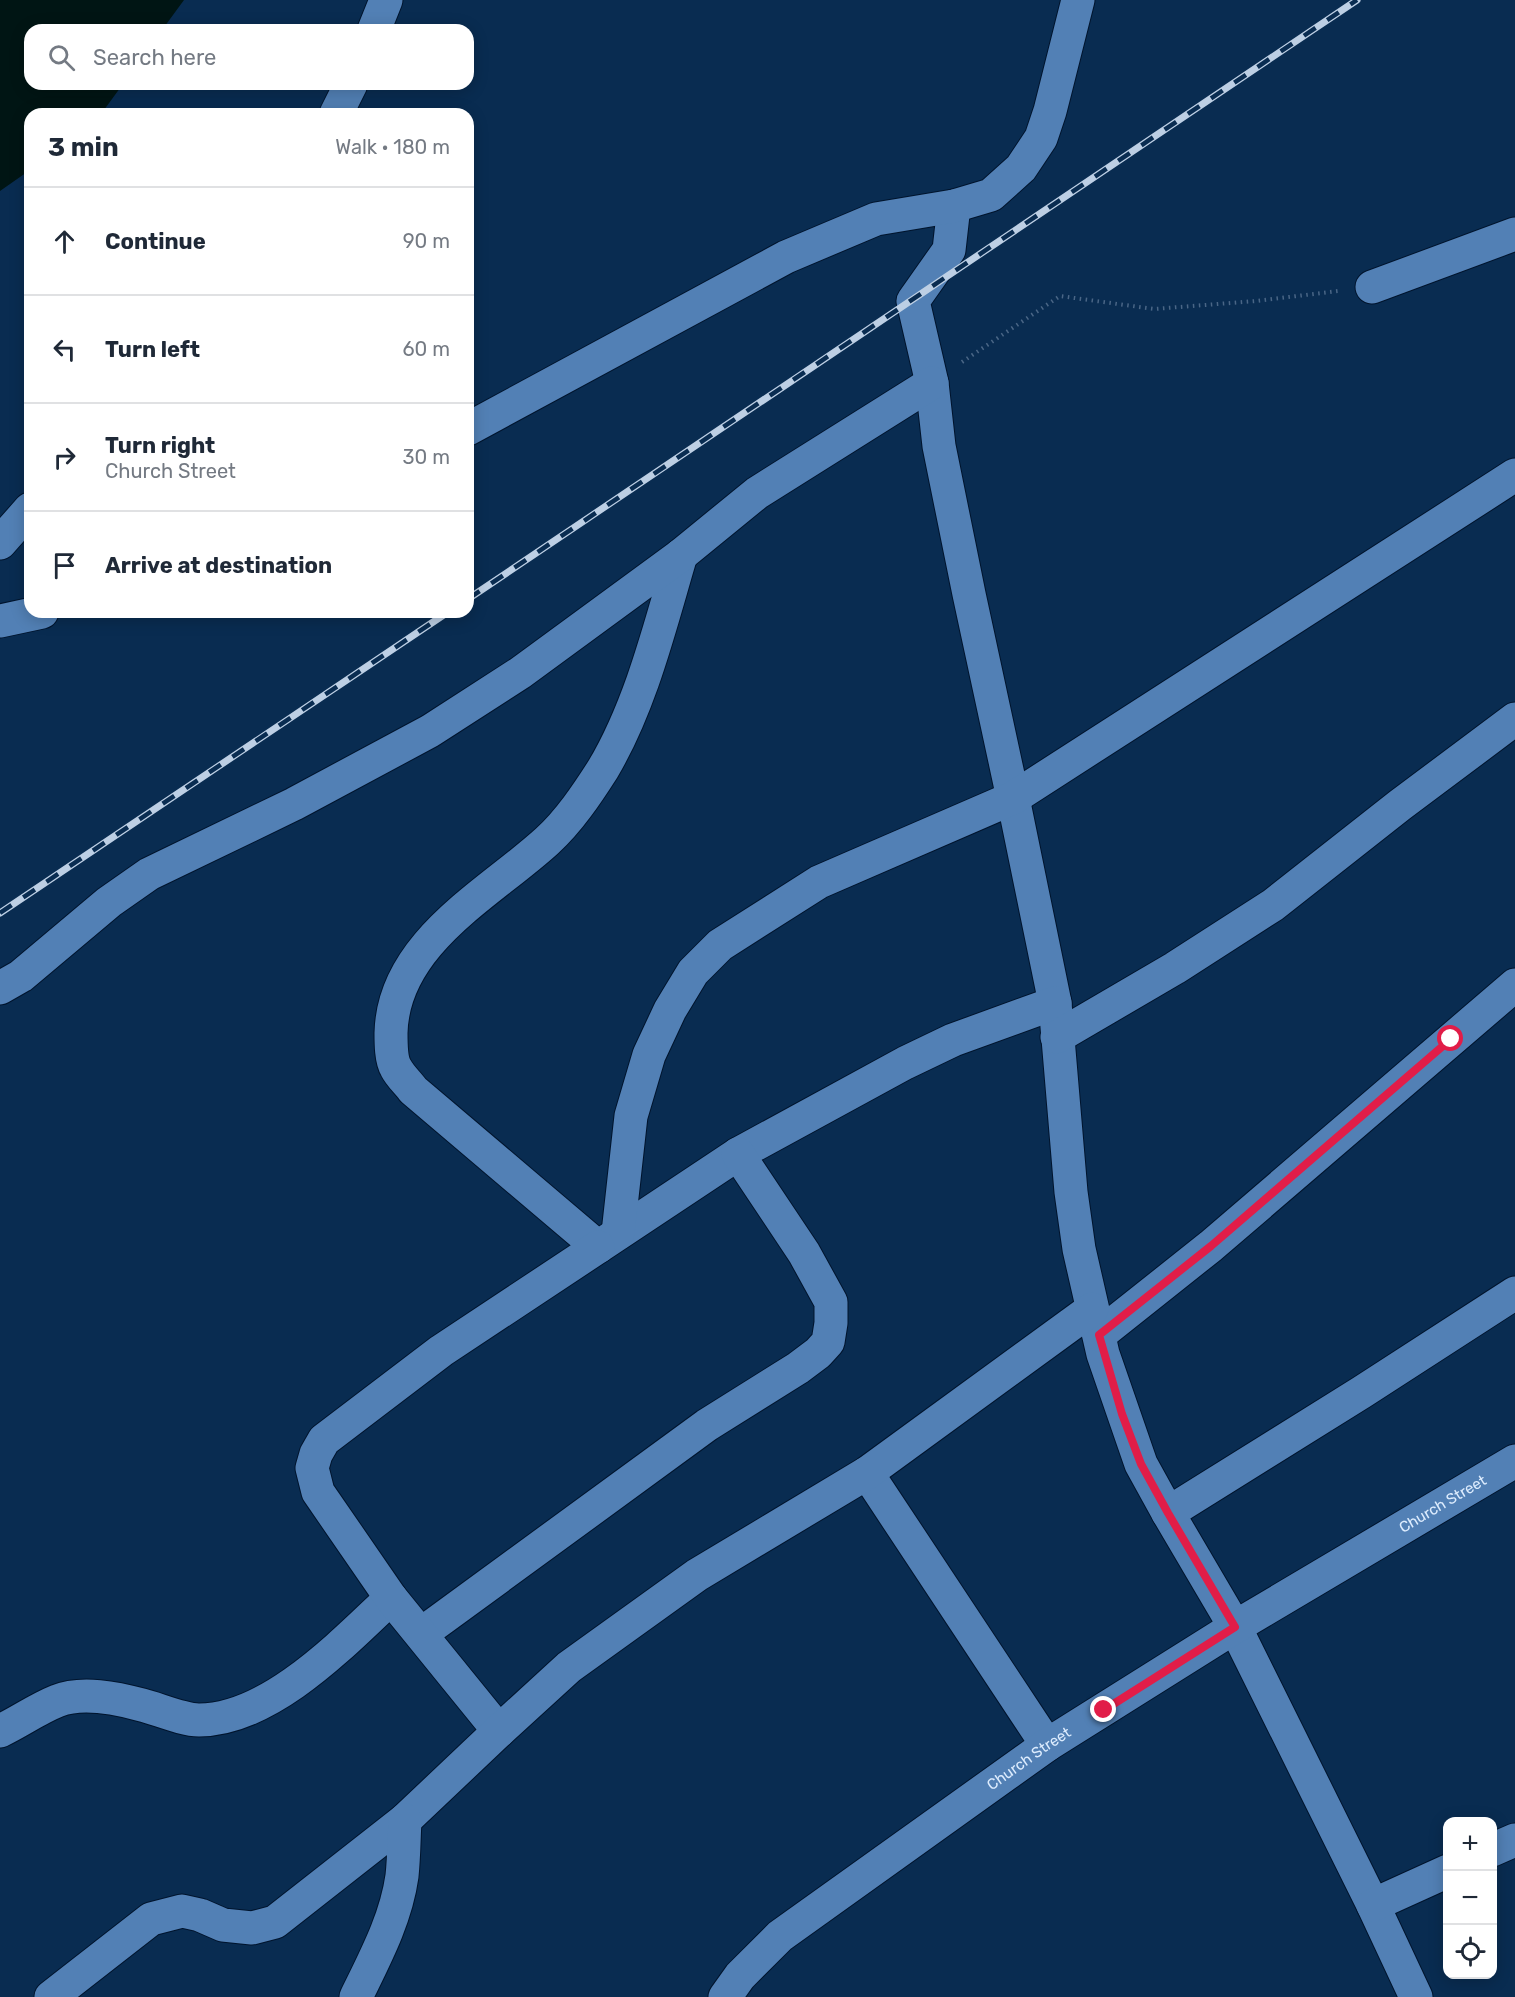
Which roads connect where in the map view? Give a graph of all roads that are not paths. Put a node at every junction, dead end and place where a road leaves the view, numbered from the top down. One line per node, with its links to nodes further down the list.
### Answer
1 (386, 0): 3 (street)
2 (1078, 0): 6 (street)
3 (376, 24)
4 (348, 90): 5 (street)
5 (339, 108)
6 (954, 206): 9 (street); 10 (street)
7 (1515, 234): 8 (street)
8 (1372, 287)
9 (932, 383): 14 (street); 18 (street)
10 (474, 426)
11 (1515, 475): 18 (street)
12 (24, 515): 13 (street)
13 (0, 543)
14 (681, 555): 20 (street); 24 (street)
15 (24, 616): 16 (street)
16 (0, 621)
17 (1515, 719): 22 (street)
18 (1013, 798): 21 (street); 24 (street)
19 (1515, 985): 26 (street)
20 (0, 987)
21 (1054, 1003): 22 (street); 23 (street)
22 (1056, 1037): 26 (street)
23 (738, 1154): 24 (street); 32 (street)
24 (608, 1240): 30 (street)
25 (1515, 1293): 29 (street)
26 (1096, 1322): 28 (street); 29 (street)
27 (1515, 1461): 31 (street, Church Street)
28 (867, 1473): 34 (street); 35 (street)
29 (1168, 1513): 31 (street)
30 (391, 1598): 32 (street); 33 (street)
31 (1235, 1627): 35 (street, Church Street); 40 (street)
32 (421, 1634): 34 (street)
33 (0, 1731)
34 (499, 1731): 36 (street)
35 (1047, 1745): 43 (street, Church Street)
36 (405, 1820): 41 (street); 42 (street)
37 (1515, 1840): 38 (street)
38 (1497, 1848)
39 (1443, 1873): 40 (street)
40 (1373, 1905): 44 (street)
41 (51, 1997)
42 (356, 1997)
43 (724, 1997)
44 (1416, 1997)

